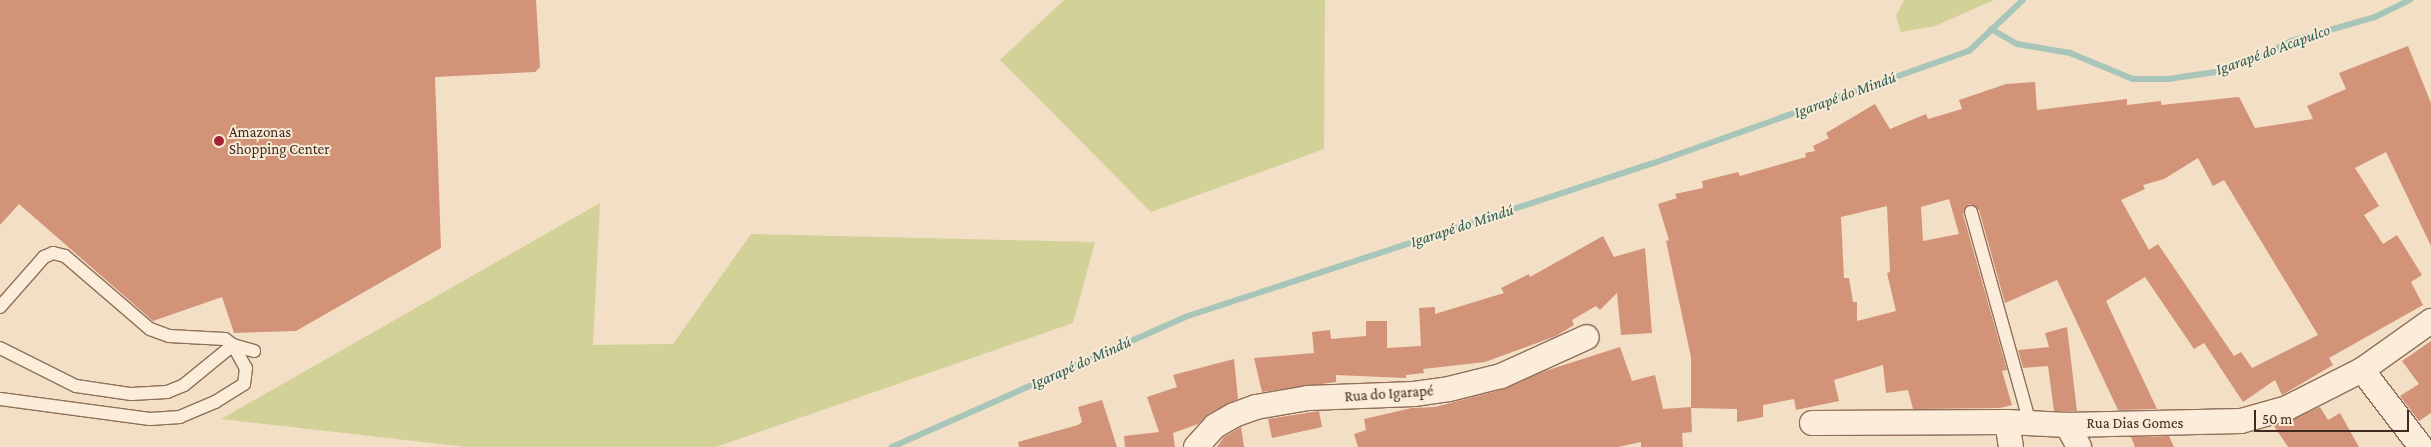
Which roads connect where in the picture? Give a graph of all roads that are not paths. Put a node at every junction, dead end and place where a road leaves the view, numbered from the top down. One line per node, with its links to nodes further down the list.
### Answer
1 (1971, 212): 11 (lane)
2 (0, 307): 5 (lane)
3 (2431, 321): 8 (street, Rua Dias Gomes)
4 (1587, 337): 13 (street, Rua do Igarapé)
5 (233, 345): 6 (lane); 7 (lane); 9 (lane)
6 (0, 348)
7 (254, 351)
8 (2362, 370): 12 (street, Rua Dias Gomes); 16 (street)
9 (0, 399)
10 (1812, 423): 11 (street, Rua Dias Gomes)
11 (2018, 423): 12 (street, Rua Dias Gomes); 14 (street)
12 (2068, 425): 15 (street)
13 (1196, 447)
14 (2011, 447)
15 (2079, 447)
16 (2421, 447)

